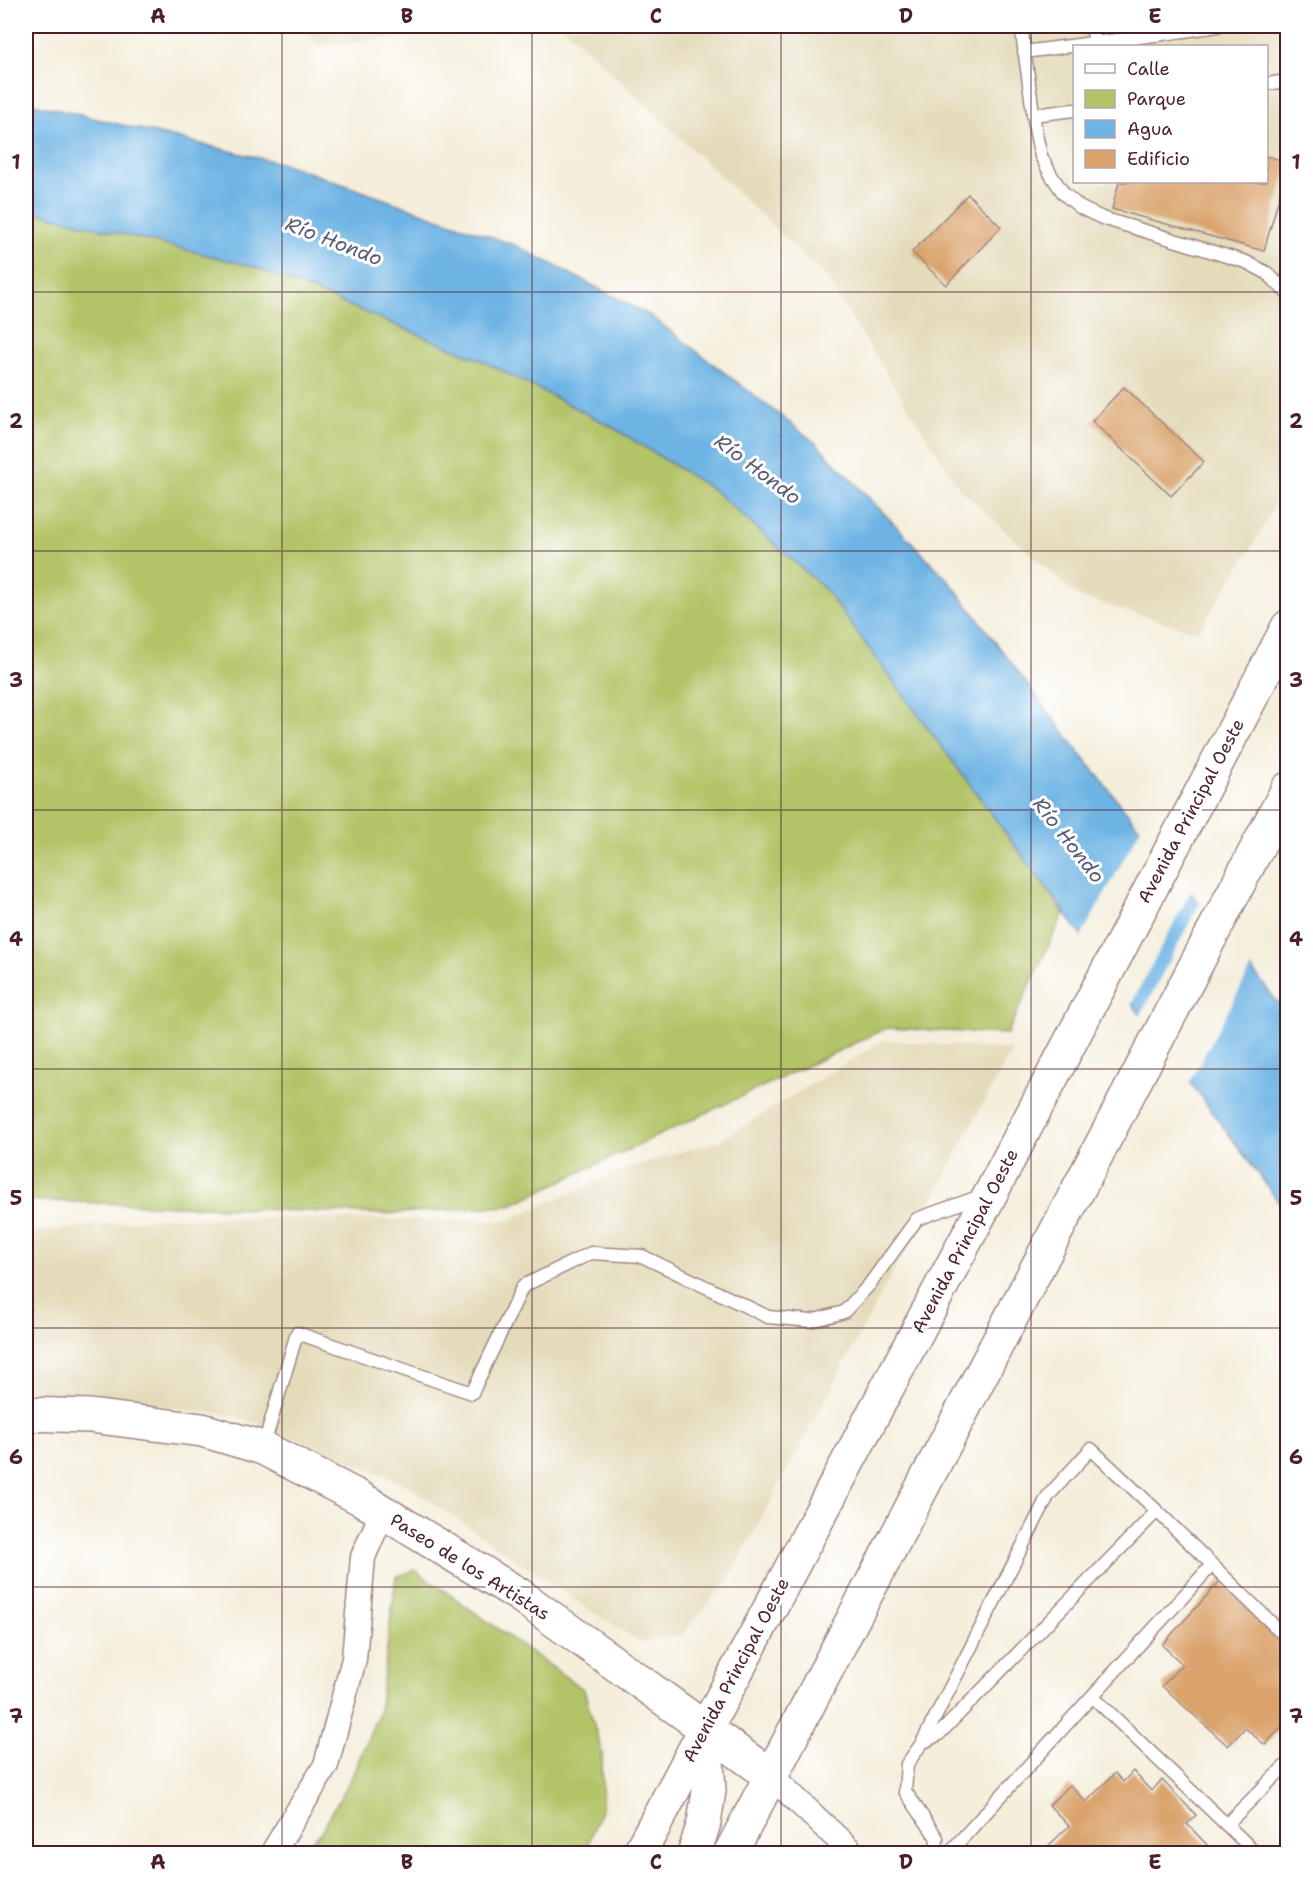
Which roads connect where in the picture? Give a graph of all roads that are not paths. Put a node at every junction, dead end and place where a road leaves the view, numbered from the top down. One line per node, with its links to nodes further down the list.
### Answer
1 (1021, 26): 8 (lane)
2 (1092, 26): 5 (lane)
3 (1217, 26): 4 (lane)
4 (1170, 29): 5 (lane)
5 (1095, 43): 6 (lane)
6 (1079, 45)
7 (1073, 46): 8 (lane)
8 (1024, 52): 12 (lane)
9 (1287, 81): 10 (lane)
10 (1268, 84)
11 (1073, 110): 12 (lane)
12 (1033, 115): 14 (lane)
13 (1287, 275): 14 (lane)
14 (1286, 292)
15 (1287, 627): 18 (main road, Avenida Principal Oeste)
16 (1287, 789): 17 (main road)
17 (1279, 813): 29 (main road)
18 (991, 1193): 20 (lane); 26 (main road, Avenida Principal Oeste)
19 (26, 1414): 20 (main road, Paseo de los Artistas)
20 (264, 1448): 21 (main road, Paseo de los Artistas)
21 (383, 1511): 26 (main road, Paseo de los Artistas); 31 (street)
22 (1157, 1511): 23 (lane); 27 (lane); 27 (lane)
23 (1212, 1565): 24 (lane); 25 (lane)
24 (1287, 1639)
25 (1093, 1697): 30 (lane); 37 (lane)
26 (705, 1728): 29 (main road, Paseo de los Artistas); 32 (main road, Avenida Principal Oeste); 33 (main road)
27 (922, 1743): 36 (lane)
28 (1287, 1770): 30 (lane)
29 (770, 1775): 34 (main road); 35 (street, Paseo de los Artistas)
30 (1227, 1824): 38 (lane)
31 (272, 1854)
32 (639, 1854)
33 (694, 1854)
34 (730, 1854)
35 (854, 1854)
36 (936, 1854)
37 (948, 1854)
38 (1257, 1854)

